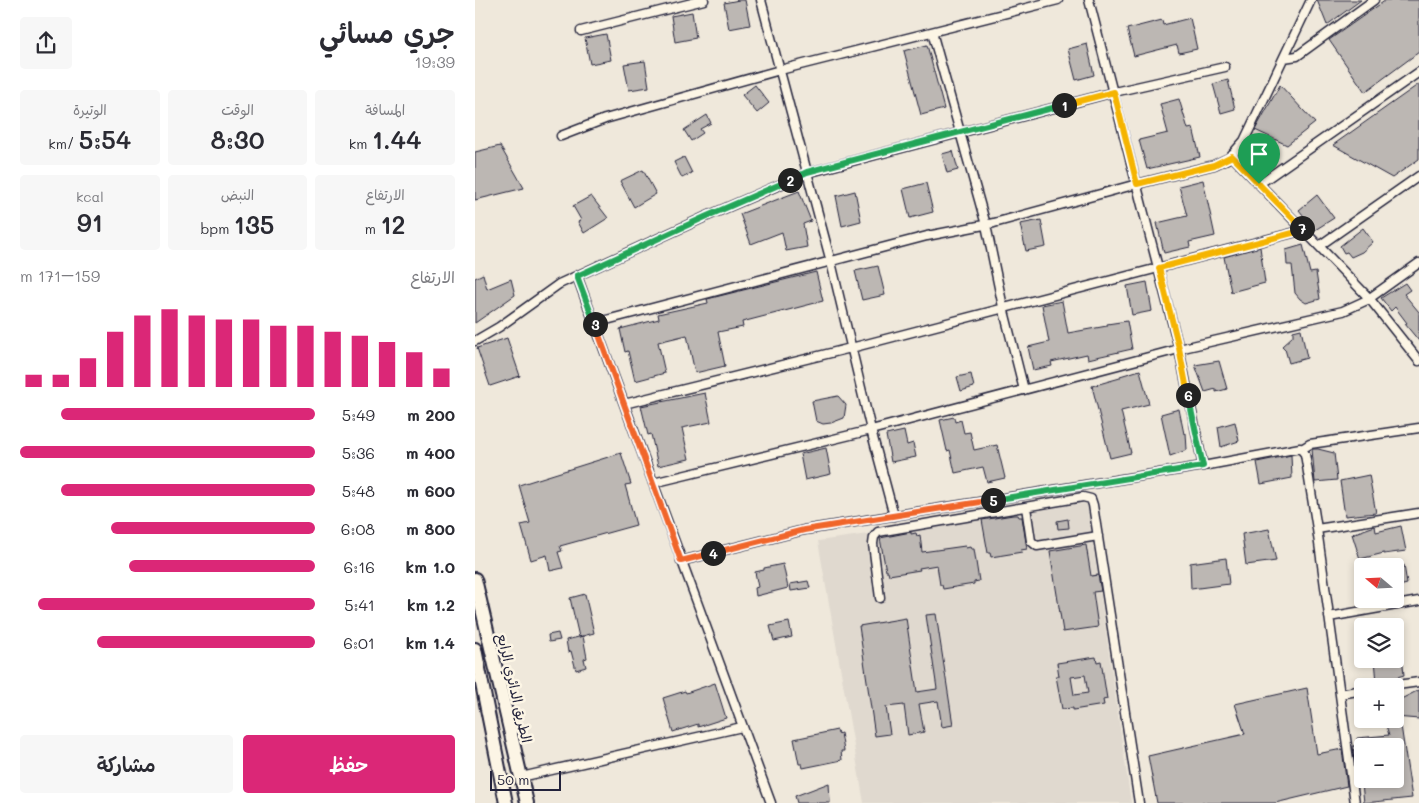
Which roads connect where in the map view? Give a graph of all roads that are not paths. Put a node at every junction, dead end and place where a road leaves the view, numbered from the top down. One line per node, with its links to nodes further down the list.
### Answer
1 (704, 0): 7 (street)
2 (761, 0): 11 (street)
3 (1058, 0): 8 (street)
4 (1089, 0): 13 (street)
5 (1311, 0): 9 (street)
6 (1374, 0): 9 (street)
7 (581, 31)
8 (932, 32): 11 (street); 14 (street)
9 (1284, 58): 16 (street)
10 (1225, 67): 13 (street)
11 (780, 70): 15 (street); 17 (street)
12 (1419, 72): 20 (street)
13 (1114, 92): 14 (street); 19 (street)
14 (961, 132): 17 (street); 21 (street)
15 (561, 136)
16 (1232, 156): 19 (street); 20 (street)
17 (807, 172): 24 (street); 27 (street)
18 (1419, 176): 23 (street)
19 (1137, 184): 21 (street); 26 (street)
20 (1259, 184): 22 (street)
21 (986, 225): 24 (street); 29 (street)
22 (1304, 230): 23 (street); 26 (street)
23 (1319, 246): 28 (street)
24 (831, 262): 30 (street); 32 (street)
25 (1419, 263): 28 (street)
26 (1159, 268): 29 (street); 33 (street)
27 (577, 276): 30 (street); 31 (street)
28 (1369, 298): 33 (street); 34 (street)
29 (1003, 307): 32 (street); 35 (street)
30 (595, 323): 36 (street)
31 (475, 341)
32 (851, 348): 36 (street); 38 (street)
33 (1179, 348): 35 (street); 40 (street)
34 (1419, 361)
35 (1024, 390): 38 (street)
36 (624, 404): 41 (street)
37 (1419, 428): 39 (street)
38 (871, 430): 41 (street); 44 (street)
39 (1302, 449): 40 (street); 45 (street)
40 (1203, 466): 44 (street)
41 (653, 483): 47 (street)
42 (1025, 507): 46 (street); 46 (street); 49 (street)
43 (1419, 512): 45 (street)
44 (894, 516): 47 (street)
45 (1317, 529): 51 (street)
46 (1098, 536): 62 (street)
47 (681, 561): 57 (street)
48 (475, 579): 58 (main road, الطريق الدائري الرابع)
49 (880, 598)
50 (1419, 601): 51 (street)
51 (1329, 617): 56 (street)
52 (475, 649): 59 (main road)
53 (1419, 682): 54 (street)
54 (1404, 684)
55 (1354, 692): 56 (street)
56 (1340, 694): 63 (street)
57 (742, 727): 58 (street); 61 (street)
58 (521, 777): 60 (main road, الطريق الدائري الرابع)
59 (506, 803)
60 (527, 803)
61 (771, 803)
62 (1139, 803)
63 (1355, 803)

